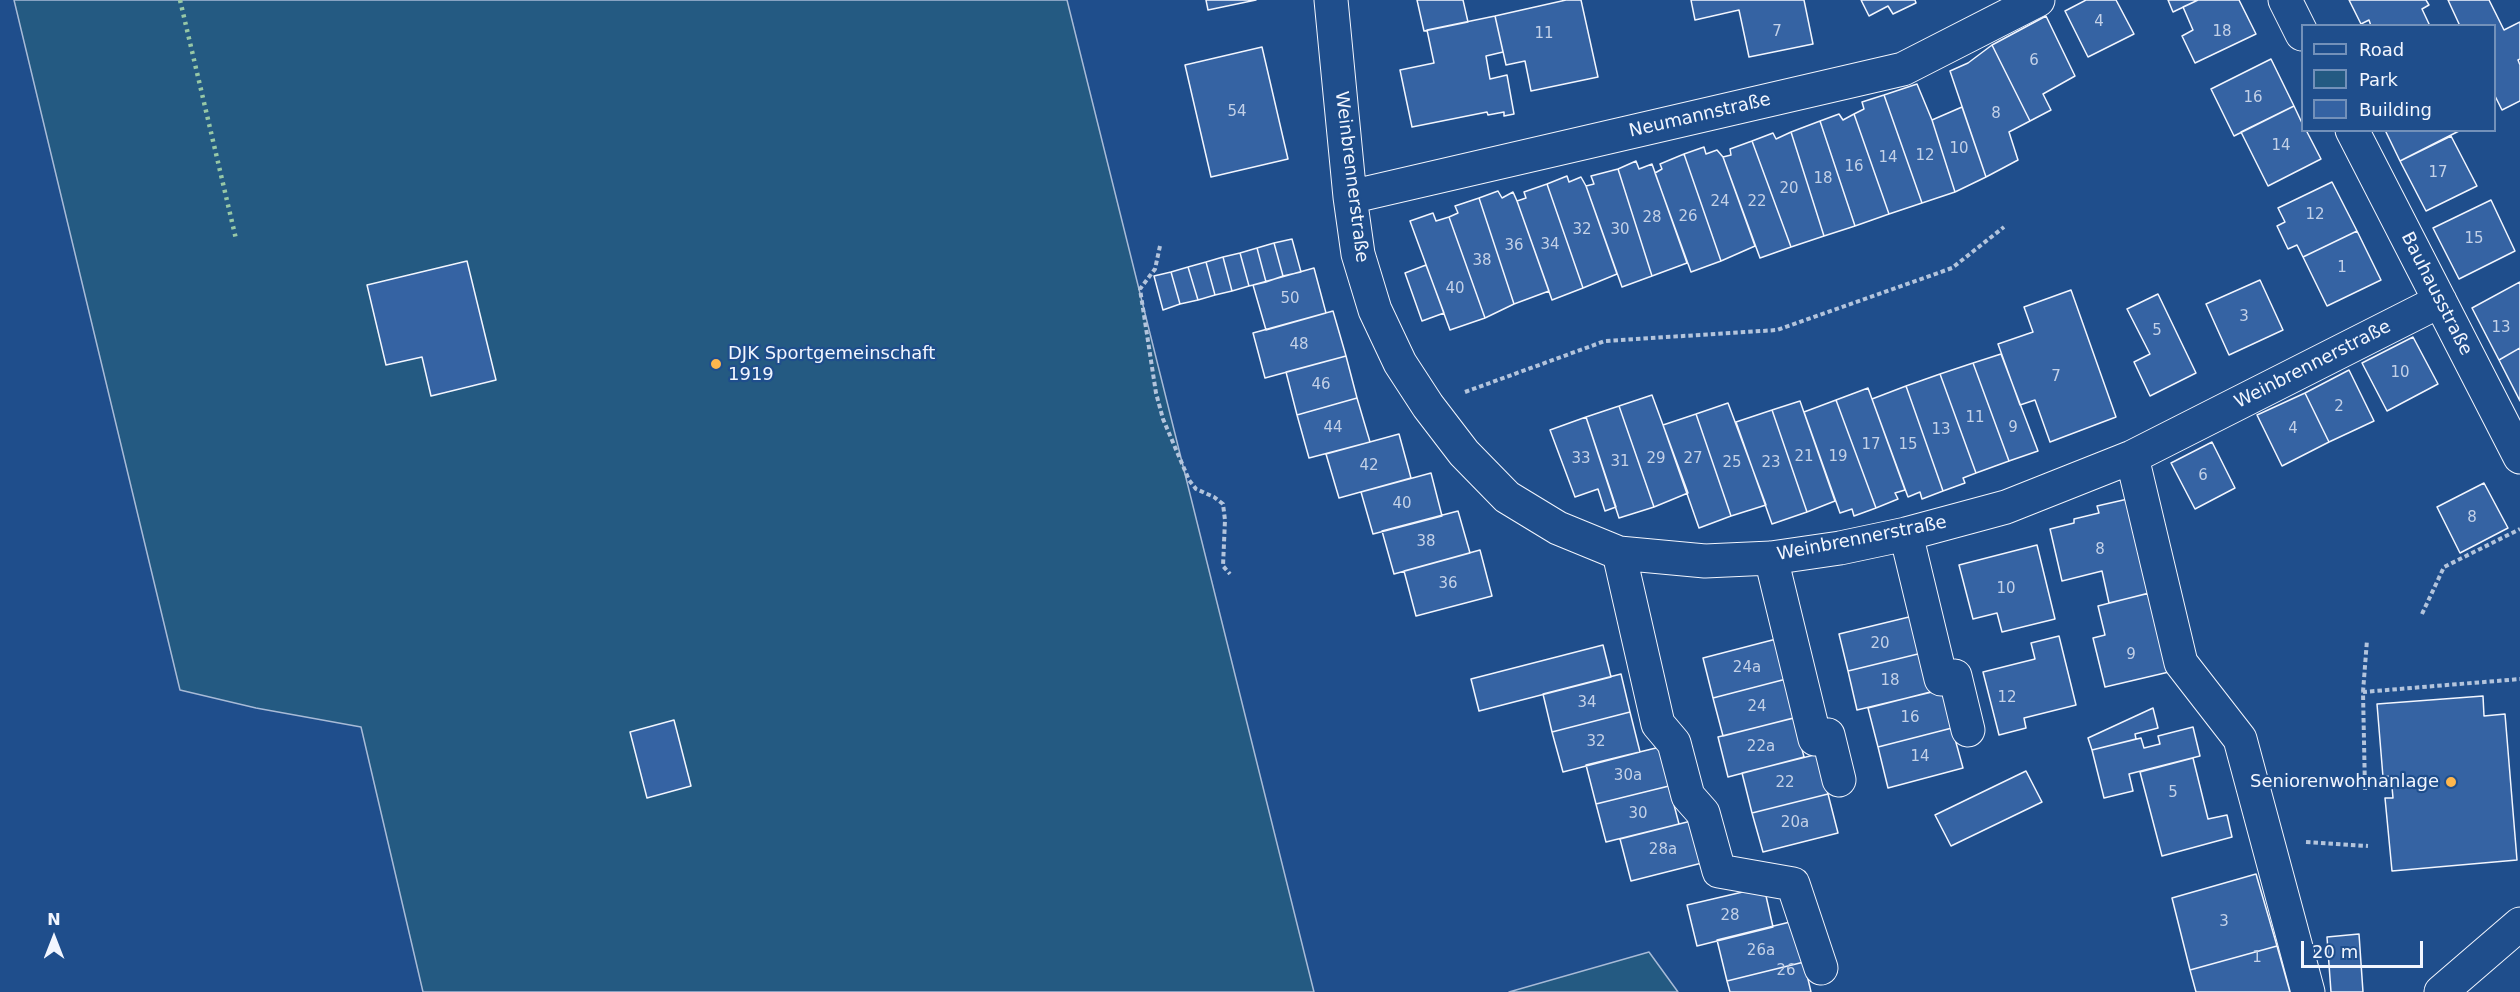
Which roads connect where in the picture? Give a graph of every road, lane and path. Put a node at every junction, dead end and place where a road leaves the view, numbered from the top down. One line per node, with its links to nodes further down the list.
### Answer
1 (1331, 0): 6 (street, Weinbrennerstraße)
2 (2038, 0): 6 (street, Neumannstraße)
3 (2285, 0): 4 (street)
4 (2301, 32)
5 (2353, 132): 9 (street, Bauhausstraße)
6 (1350, 197): 10 (street, Weinbrennerstraße)
7 (2004, 227): 10 (path)
8 (1160, 246): 17 (path)
9 (2440, 301): 11 (street, Weinbrennerstraße); 12 (street, Bauhausstraße)
10 (1428, 406): 15 (street, Weinbrennerstraße)
11 (2132, 457): 14 (street, Weinbrennerstraße); 25 (street)
12 (2520, 457)
13 (2520, 529): 18 (path)
14 (1906, 534): 16 (street, Weinbrennerstraße); 22 (street)
15 (1618, 553): 16 (street, Weinbrennerstraße); 28 (street)
16 (1771, 558): 23 (street)
17 (1230, 574)
18 (2422, 614)
19 (2367, 640): 21 (path)
20 (2520, 679): 21 (path)
21 (2363, 692): 24 (path)
22 (1968, 730)
23 (1839, 780)
24 (2365, 790)
25 (2266, 839): 26 (path); 29 (street)
26 (2368, 846)
27 (2520, 924): 30 (street)
28 (1821, 968)
29 (2308, 992)
30 (2441, 992)

